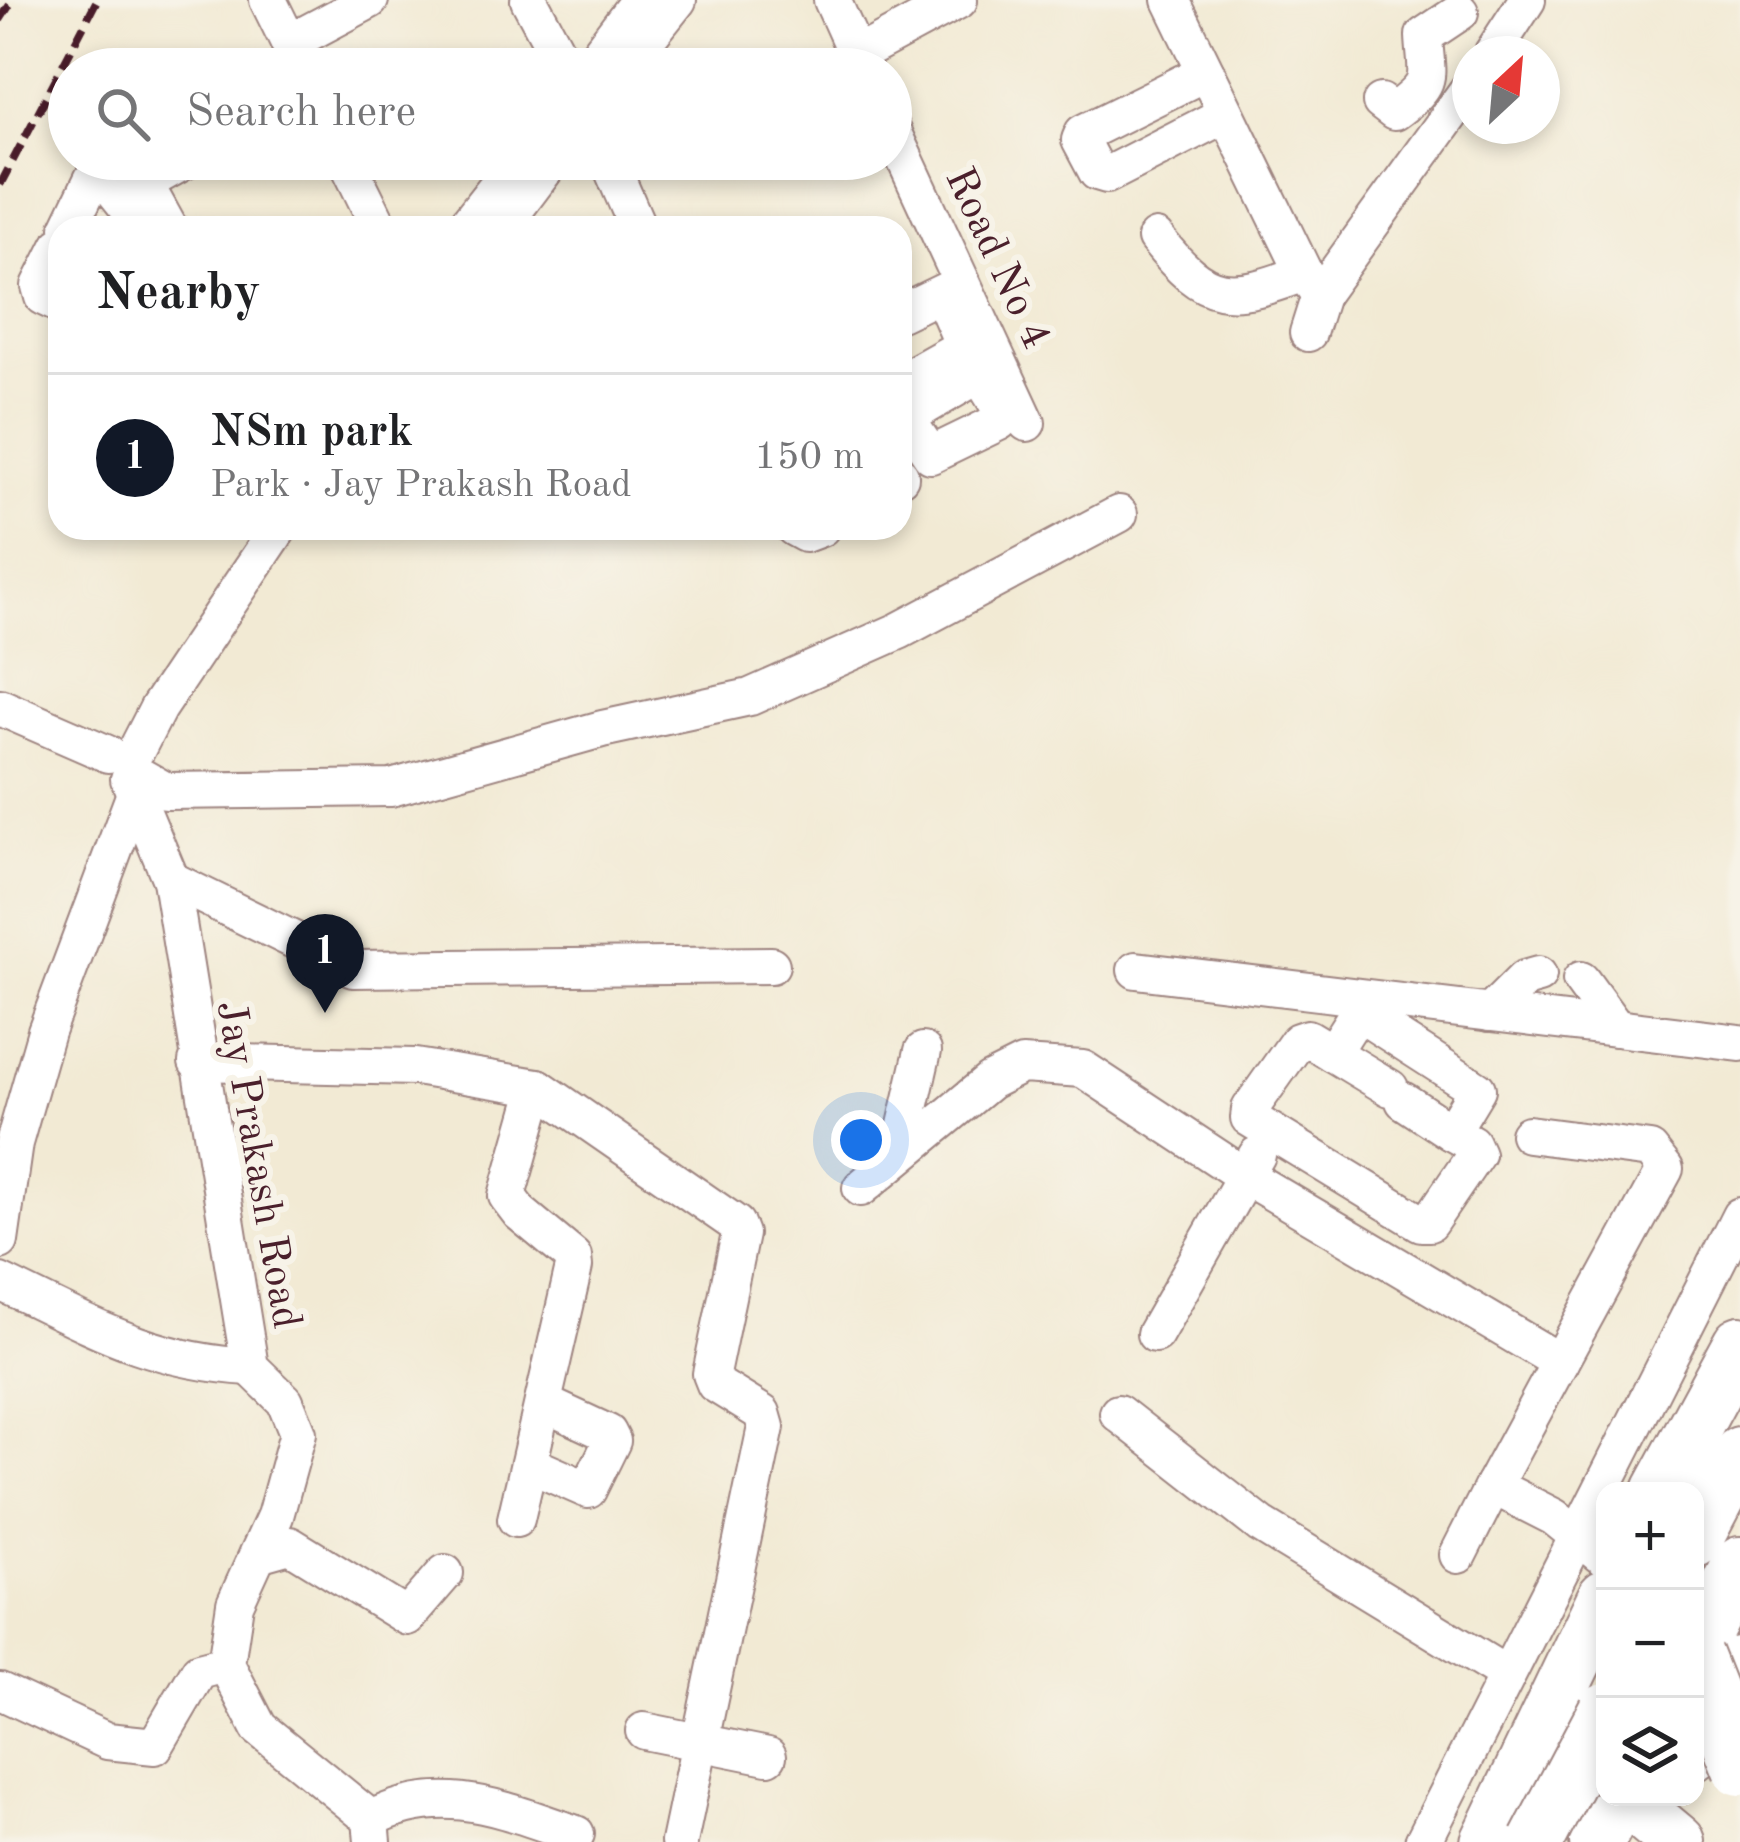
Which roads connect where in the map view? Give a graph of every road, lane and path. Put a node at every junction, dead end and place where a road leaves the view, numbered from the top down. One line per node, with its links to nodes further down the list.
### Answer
1 (268, 0): 11 (street)
2 (370, 0): 11 (street)
3 (529, 0): 15 (street)
4 (639, 0): 16 (street)
5 (678, 0): 17 (street)
6 (832, 0): 14 (street)
7 (959, 0): 14 (street)
8 (1171, 0): 18 (street)
9 (1527, 0): 13 (street)
10 (1456, 6): 12 (street); 19 (street)
11 (299, 36)
12 (1471, 36)
13 (1504, 36)
14 (867, 45)
15 (555, 48)
16 (603, 48)
17 (640, 48)
18 (1197, 77): 21 (street); 21 (street)
19 (1381, 102)
20 (1452, 109): 37 (street)
21 (1217, 118): 37 (street)
22 (93, 180): 29 (street)
23 (133, 180): 30 (street)
24 (356, 180): 31 (street)
25 (502, 180): 32 (street)
26 (537, 180): 33 (street)
27 (617, 180): 34 (street)
28 (908, 180): 39 (street, Road No 4)
29 (75, 216)
30 (154, 216)
31 (374, 216)
32 (473, 216)
33 (510, 216)
34 (633, 216)
35 (1156, 238): 37 (street)
36 (48, 270): 38 (street)
37 (1312, 284): 41 (street)
38 (48, 299)
39 (949, 305): 40 (street); 42 (street); 43 (street, Road No 4)
40 (912, 311)
41 (1308, 333)
42 (912, 375)
43 (1027, 423)
44 (1119, 514): 48 (street)
45 (243, 540): 48 (street)
46 (271, 540): 48 (street)
47 (0, 707): 48 (street)
48 (127, 766): 49 (street, Jay Prakash Road); 68 (street)
49 (171, 880): 50 (street); 59 (street, Jay Prakash Road)
50 (772, 965)
51 (1136, 970): 54 (street)
52 (1538, 975): 54 (street)
53 (1580, 980): 55 (street)
54 (1490, 1013): 55 (street)
55 (1616, 1028): 56 (street)
56 (1740, 1042)
57 (923, 1051): 64 (street)
58 (1332, 1054): 61 (street); 62 (street); 62 (street)
59 (197, 1062): 60 (street); 73 (street, Jay Prakash Road)
60 (538, 1087): 75 (street); 98 (street)
61 (1270, 1132): 62 (street); 65 (street)
62 (1451, 1132)
63 (1528, 1134): 72 (street)
64 (899, 1156): 65 (street); 66 (street)
65 (1245, 1176): 70 (street); 72 (street)
66 (861, 1188)
67 (1740, 1216): 84 (street)
68 (0, 1241)
69 (0, 1282): 73 (street)
70 (1155, 1334)
71 (1740, 1343): 79 (highway)
72 (1560, 1362): 81 (street)
73 (250, 1367): 85 (street, Jay Prakash Road)
74 (1740, 1389): 80 (highway)
75 (543, 1403): 78 (street); 78 (street)
76 (1118, 1413): 92 (street)
77 (1740, 1454): 83 (highway)
78 (529, 1464): 82 (street)
79 (1665, 1482)
80 (1701, 1482)
81 (1493, 1486): 84 (street); 86 (street)
82 (516, 1519)
83 (1704, 1523)
84 (1592, 1547): 92 (street)
85 (258, 1554): 88 (street); 90 (street, Jay Prakash Road)
86 (1458, 1556)
87 (1740, 1564): 89 (highway)
88 (445, 1574)
89 (1704, 1635)
90 (226, 1664): 94 (street); 103 (street)
91 (1740, 1664): 100 (highway)
92 (1507, 1675): 106 (street)
93 (1704, 1689): 100 (highway, bridge)
94 (0, 1691)
95 (1594, 1692): 97 (highway); 108 (highway, bridge)
96 (644, 1731): 98 (street)
97 (1540, 1732): 101 (highway); 107 (highway)
98 (699, 1742): 99 (street); 105 (street)
99 (768, 1756)
100 (1723, 1765)
101 (1596, 1775)
102 (1651, 1817): 109 (highway)
103 (372, 1831): 104 (street)
104 (576, 1834)
105 (679, 1842)
106 (1423, 1842)
107 (1487, 1842)
108 (1536, 1842)
109 (1597, 1842)

